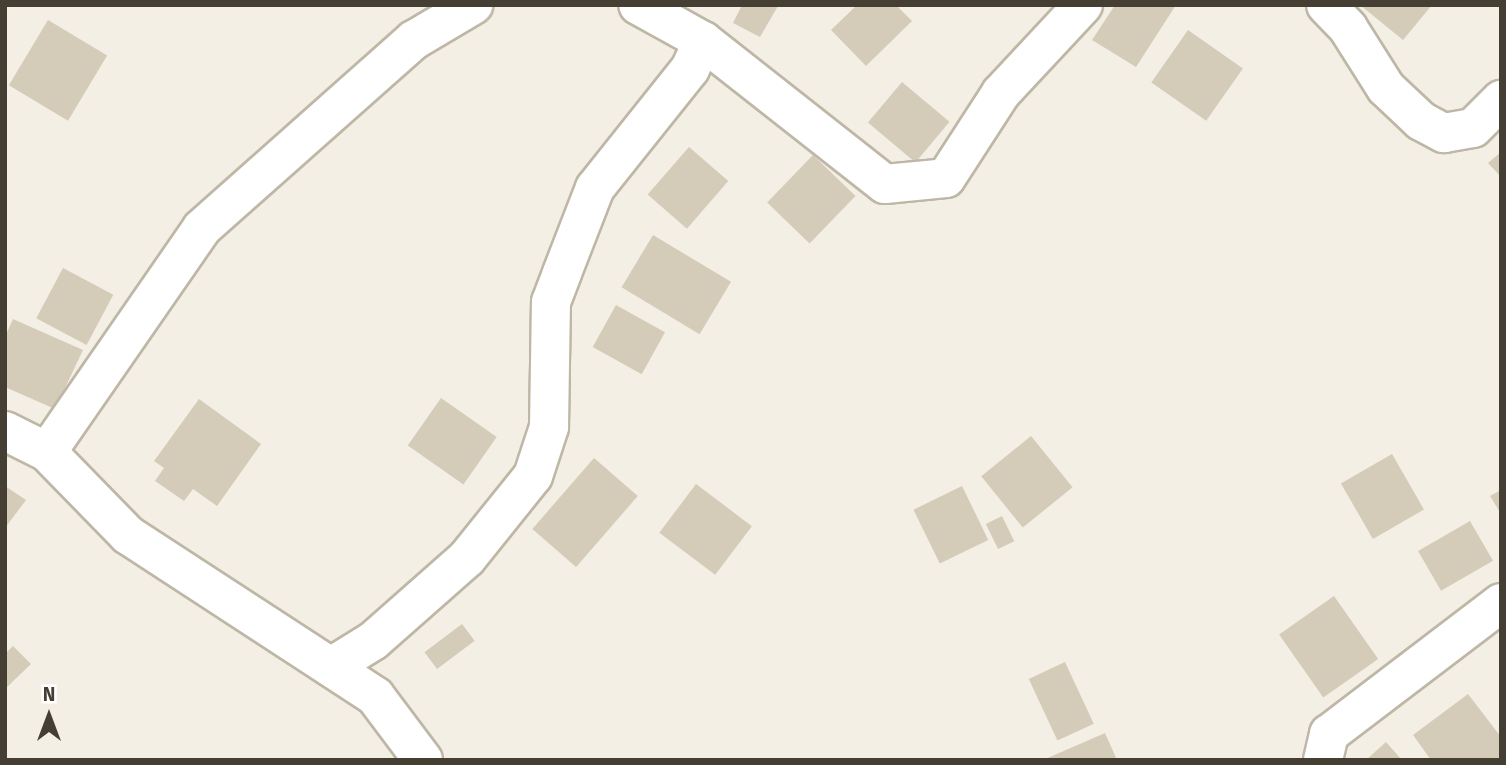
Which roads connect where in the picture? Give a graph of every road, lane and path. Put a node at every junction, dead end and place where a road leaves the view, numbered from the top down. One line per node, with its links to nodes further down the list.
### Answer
1 (473, 5): 8 (street)
2 (638, 5): 5 (street)
3 (1083, 5): 5 (street)
4 (1326, 5): 6 (street)
5 (703, 41): 10 (street)
6 (1501, 100)
7 (5, 431): 8 (street)
8 (47, 452): 10 (street)
9 (1501, 603): 12 (street)
10 (331, 667): 11 (street)
11 (423, 760)
12 (1323, 760)

